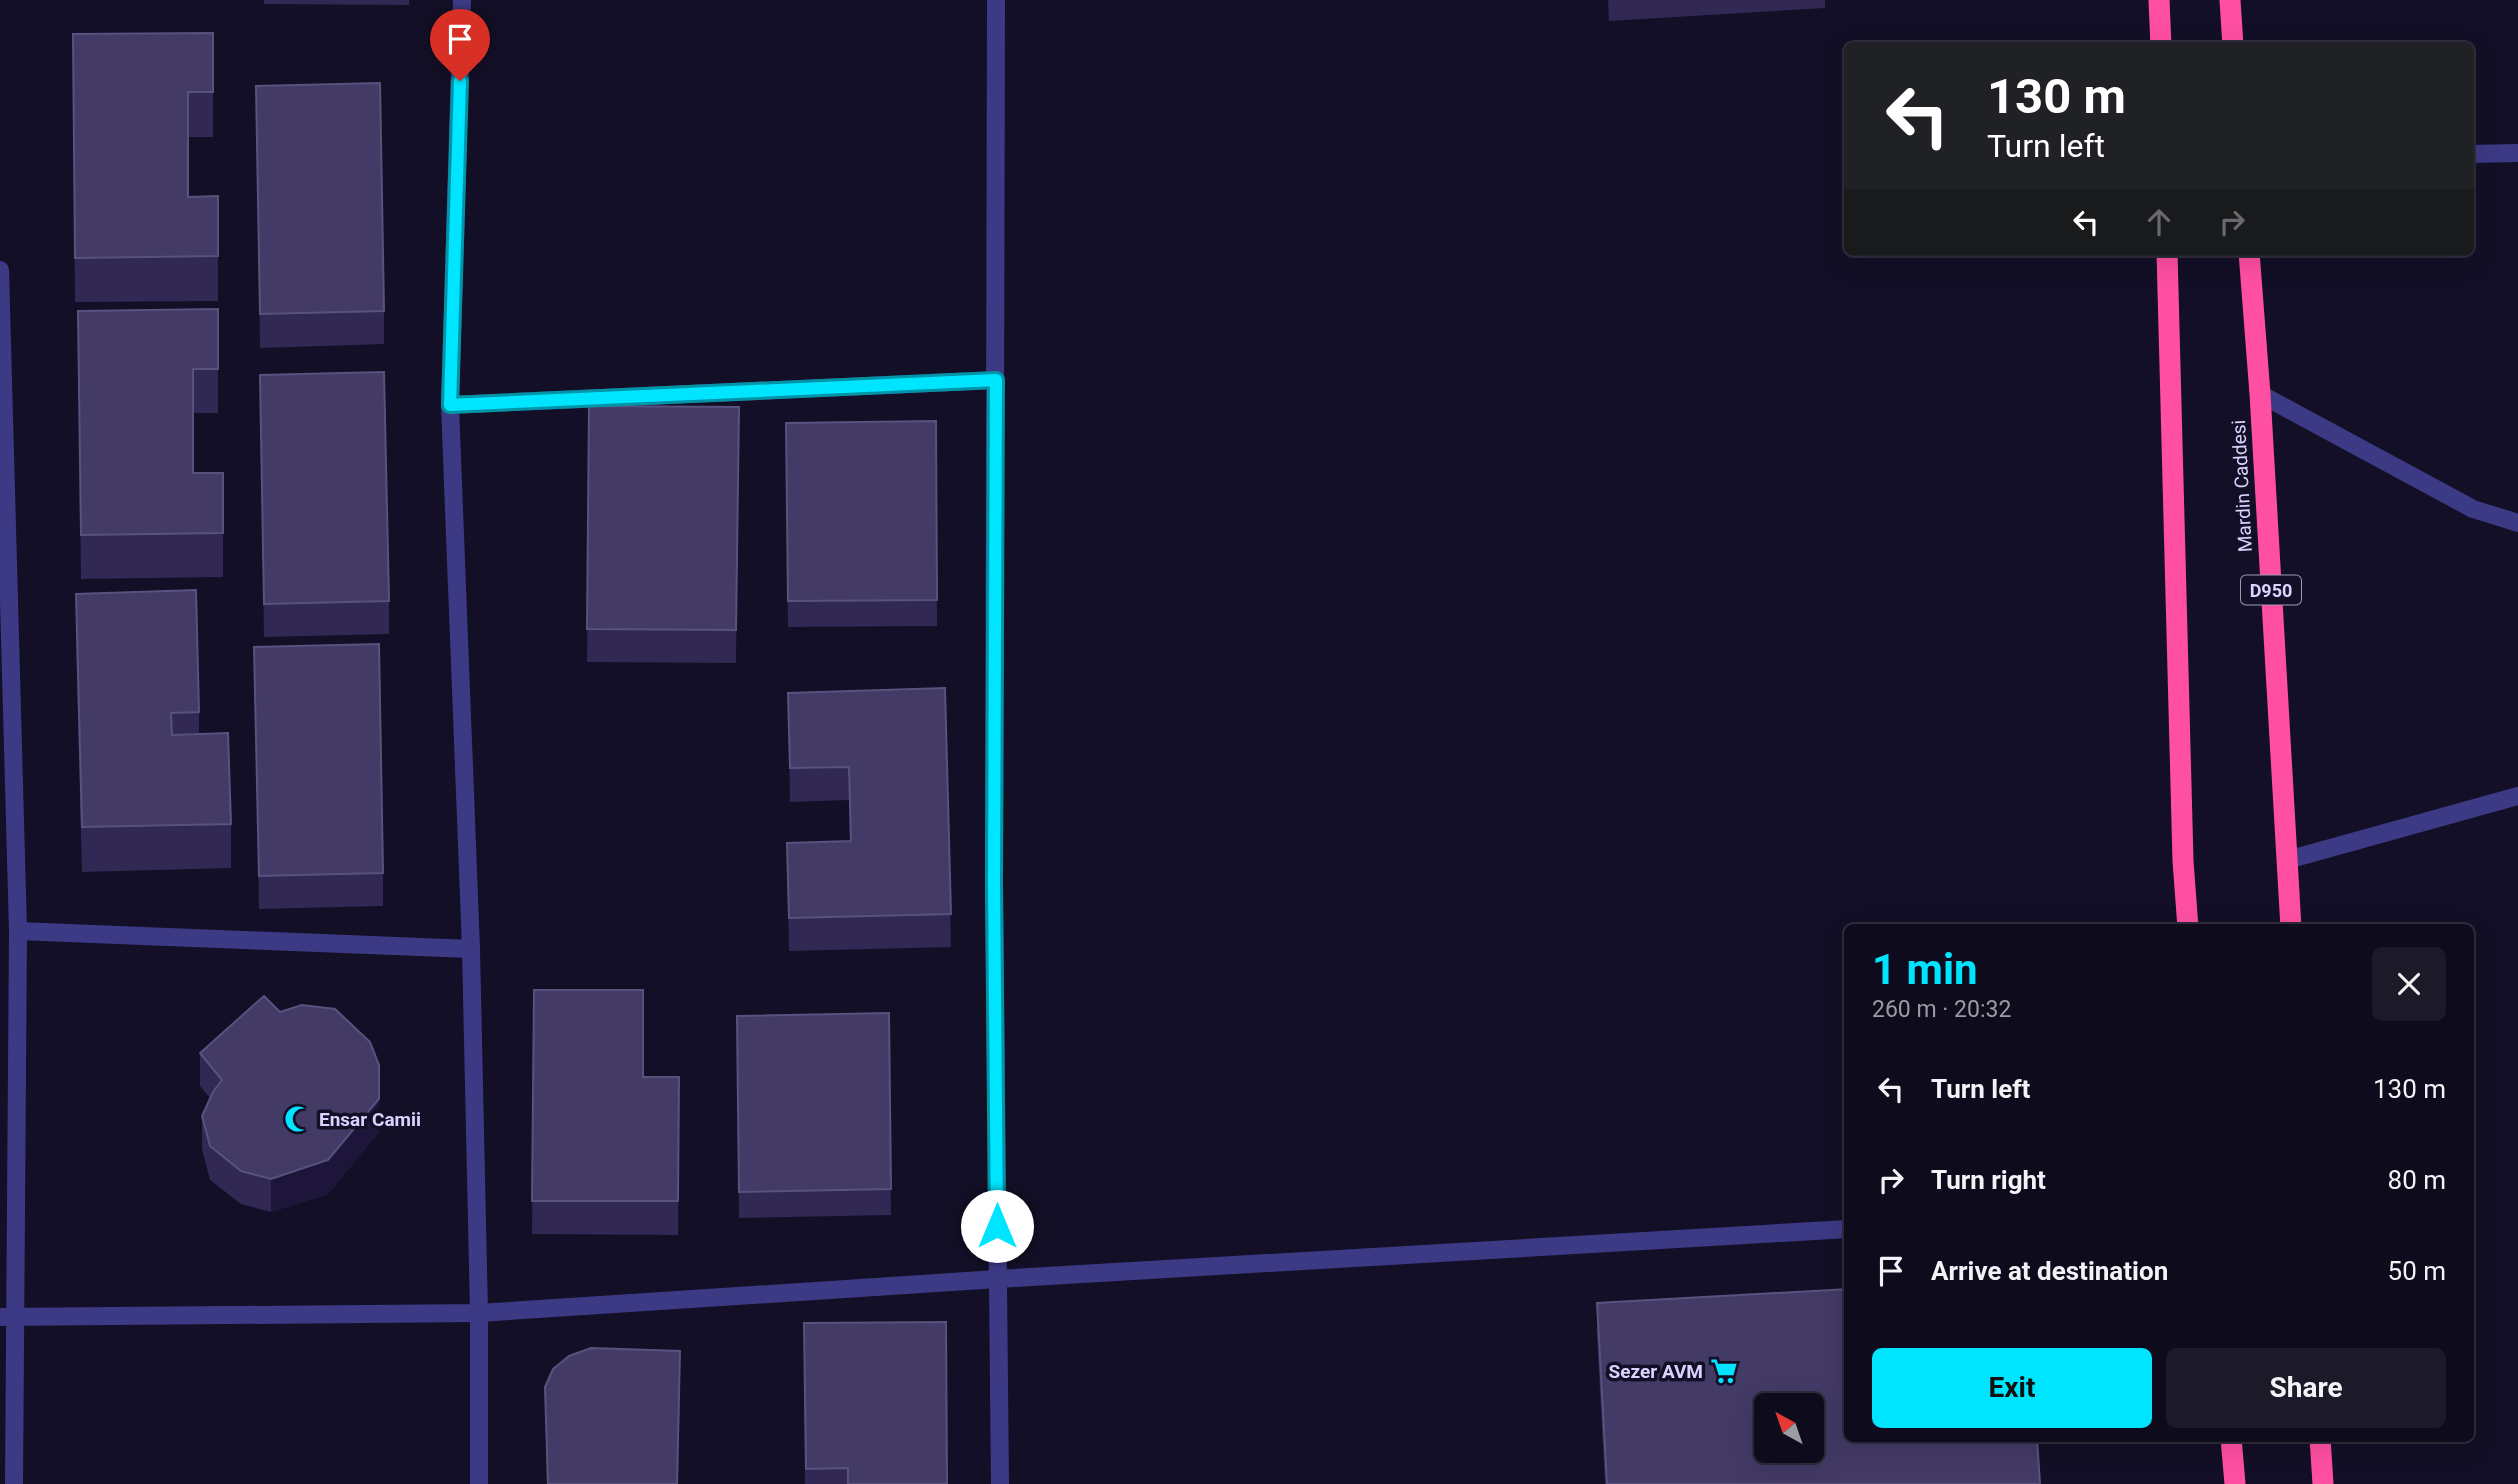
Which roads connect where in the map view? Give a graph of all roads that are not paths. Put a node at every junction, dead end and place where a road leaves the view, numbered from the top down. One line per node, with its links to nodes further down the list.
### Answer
1 (462, 0): 14 (street)
2 (996, 0): 12 (street)
3 (2230, 0): 6 (highway)
4 (2155, 3): 5 (highway)
5 (2160, 42)
6 (2233, 42)
7 (2518, 153): 8 (street)
8 (2474, 154)
9 (2166, 256): 18 (highway)
10 (2249, 256): 13 (highway, Mardin Caddesi / D950)
11 (0, 270): 20 (street)
12 (996, 380): 14 (street); 23 (street)
13 (2260, 394): 15 (street); 17 (highway, Mardin Caddesi / D950)
14 (450, 405): 21 (street)
15 (2518, 523)
16 (2518, 796): 17 (street)
17 (2287, 860): 19 (highway, Mardin Caddesi / D950)
18 (2188, 924)
19 (2291, 924)
20 (18, 931): 21 (street); 25 (street)
21 (471, 949): 24 (street)
22 (1844, 1228): 23 (street)
23 (998, 1279): 24 (street); 30 (street)
24 (479, 1313): 25 (street); 29 (street)
25 (7, 1317): 28 (street)
26 (2231, 1442): 31 (highway)
27 (2320, 1442): 32 (highway)
28 (14, 1484)
29 (479, 1484)
30 (1000, 1484)
31 (2235, 1484)
32 (2323, 1484)

